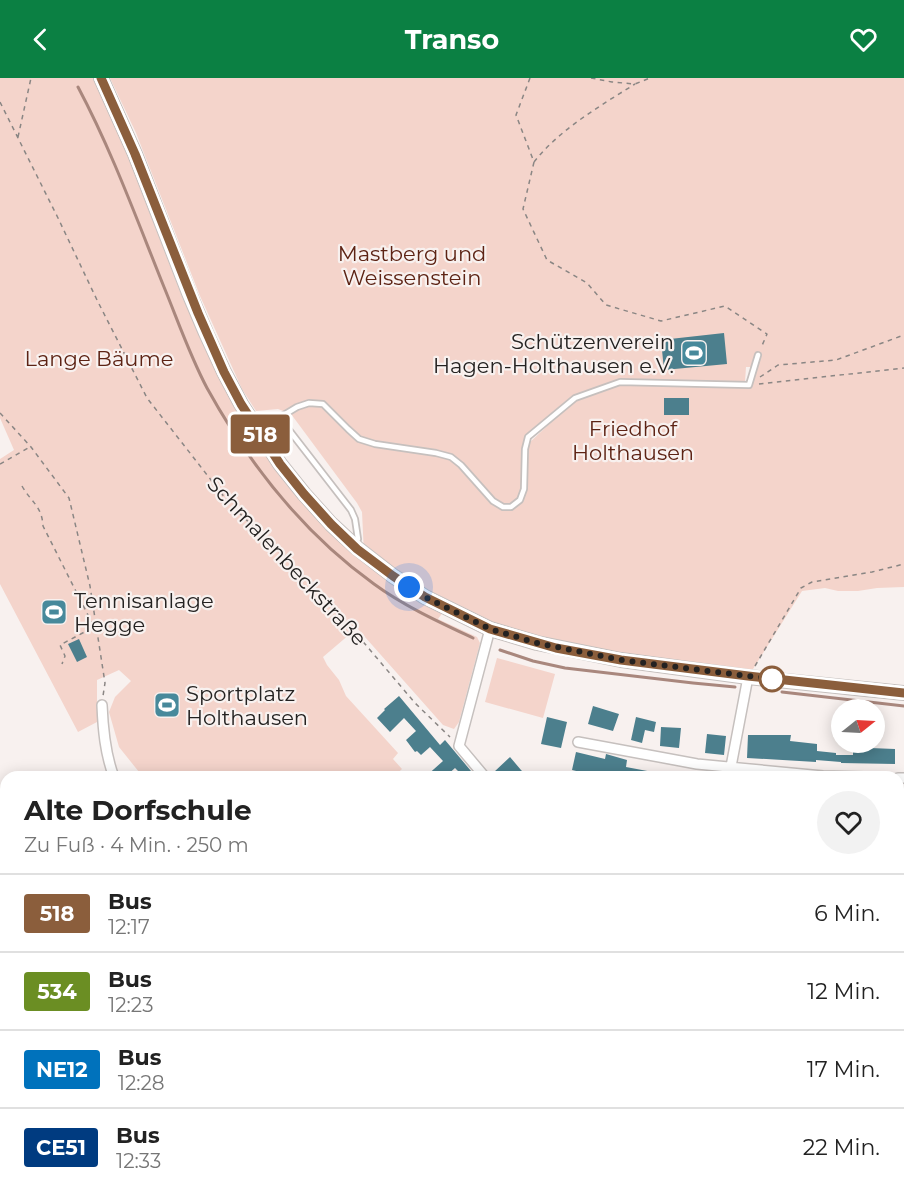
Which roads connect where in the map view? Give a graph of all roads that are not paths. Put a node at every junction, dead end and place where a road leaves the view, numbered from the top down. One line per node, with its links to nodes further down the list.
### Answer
1 (101, 78): 4 (main road)
2 (758, 356): 3 (lane)
3 (279, 417): 4 (lane); 5 (lane)
4 (258, 431): 5 (main road)
5 (356, 542): 6 (main road)
6 (490, 629): 7 (main road); 12 (street)
7 (748, 676): 8 (main road); 14 (street)
8 (904, 693)
9 (102, 705): 11 (street)
10 (578, 742): 13 (street)
11 (111, 771)
12 (481, 771)
13 (726, 771)
14 (730, 771)

